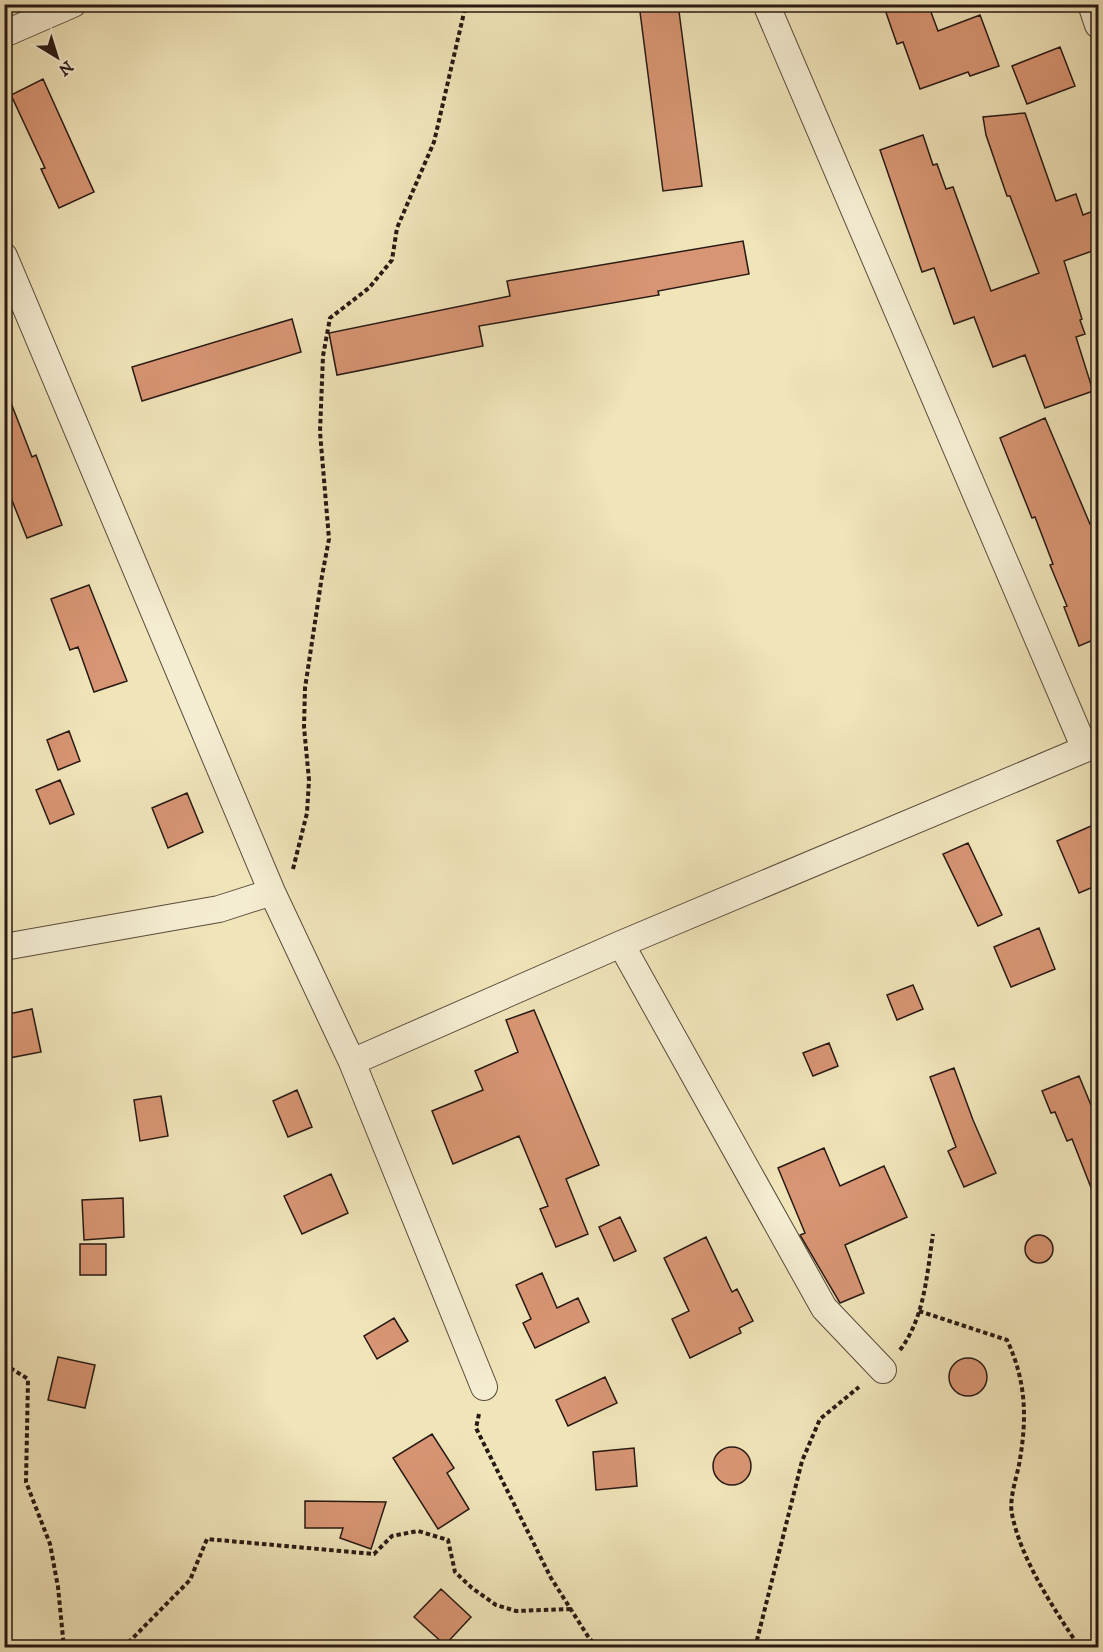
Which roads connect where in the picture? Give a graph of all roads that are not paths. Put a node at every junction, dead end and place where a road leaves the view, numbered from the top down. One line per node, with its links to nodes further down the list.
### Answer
1 (73, 4): 5 (street)
2 (766, 4): 7 (street)
3 (1091, 4): 4 (street)
4 (1098, 25)
5 (4, 34)
6 (4, 256): 8 (street)
7 (1092, 744): 9 (street)
8 (272, 892): 10 (street); 11 (street)
9 (621, 944): 11 (street); 12 (street)
10 (4, 947)
11 (352, 1062): 13 (street)
12 (884, 1370)
13 (484, 1387)

